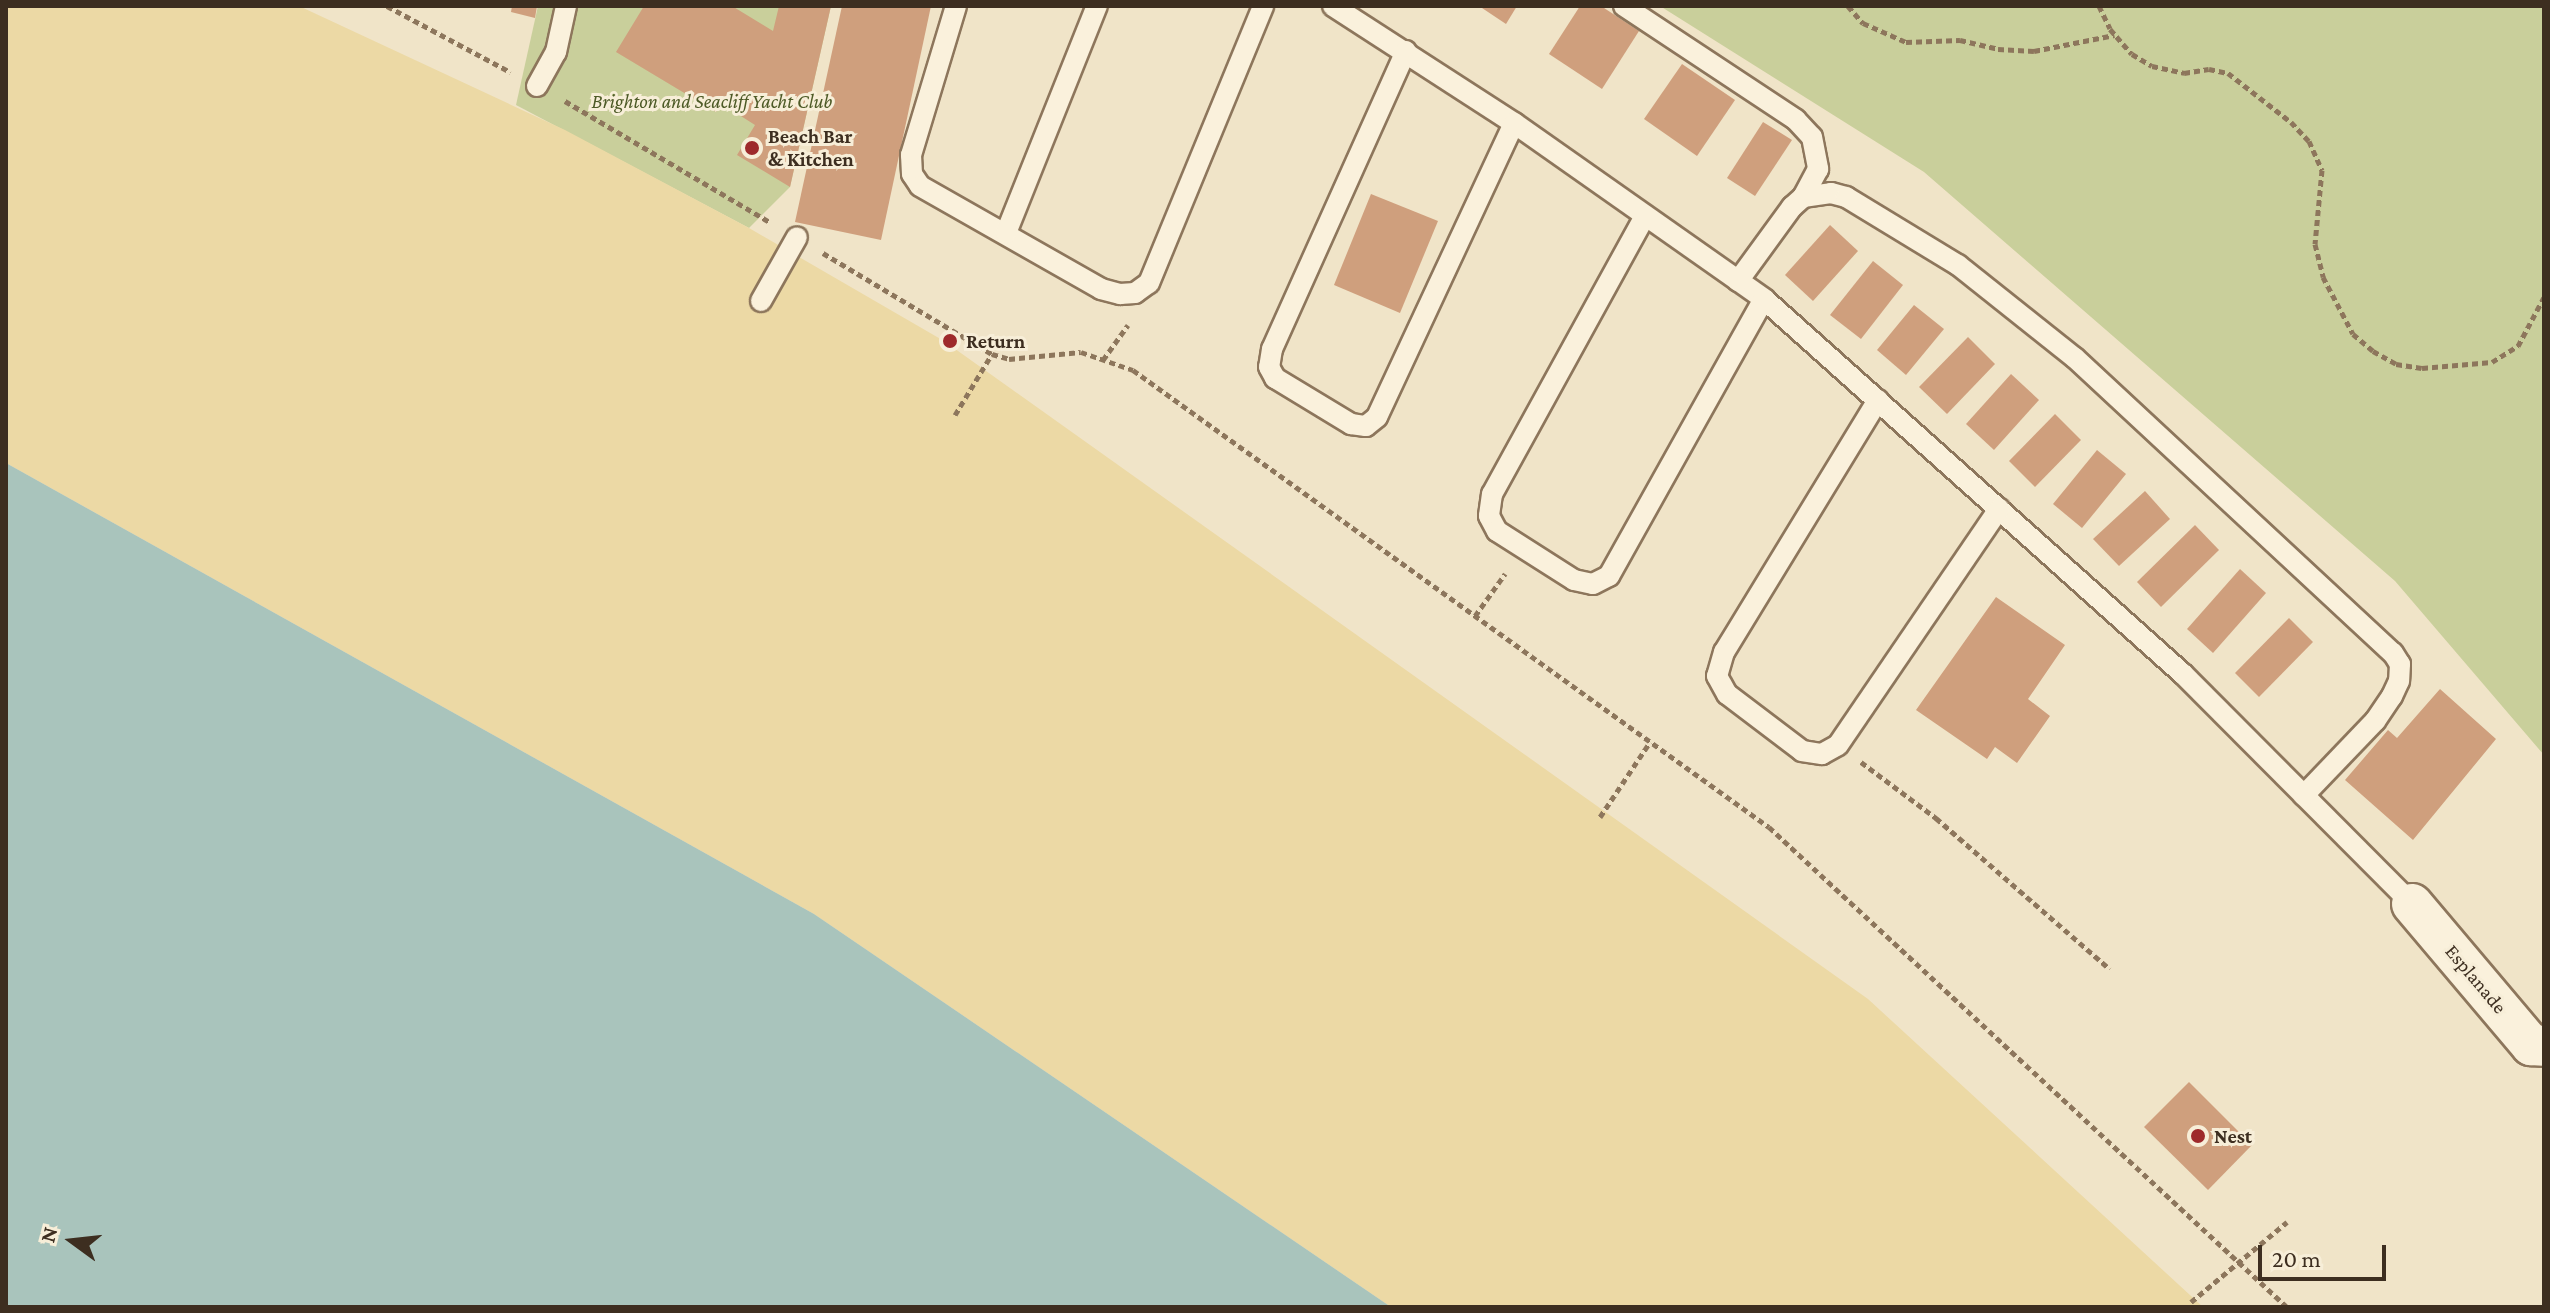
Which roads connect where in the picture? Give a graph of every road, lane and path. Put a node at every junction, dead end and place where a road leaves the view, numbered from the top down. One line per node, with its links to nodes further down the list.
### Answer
1 (387, 6): 12 (path)
2 (566, 6): 12 (lane)
3 (956, 6): 16 (lane)
4 (1097, 6): 16 (lane)
5 (1263, 6): 16 (lane)
6 (1333, 6): 11 (lane)
7 (1624, 6): 14 (lane)
8 (1848, 6): 10 (path)
9 (2099, 6): 10 (path)
10 (2114, 35): 19 (path)
11 (1406, 51): 13 (lane); 13 (lane)
12 (537, 86): 17 (path)
13 (1514, 123): 15 (lane)
14 (1803, 197): 18 (lane); 30 (lane)
15 (1645, 216): 18 (lane); 26 (lane)
16 (1006, 233)
17 (797, 237): 21 (lane); 22 (path)
18 (1738, 281): 20 (lane)
19 (2544, 297)
20 (1764, 299): 23 (lane); 26 (lane)
21 (761, 301)
22 (992, 354): 24 (path); 27 (path)
23 (1878, 400): 25 (lane); 29 (lane)
24 (955, 415)
25 (1999, 509): 29 (lane); 30 (lane)
26 (1523, 547): 27 (path)
27 (1475, 616): 28 (path)
28 (1650, 742): 31 (path); 36 (path)
29 (1838, 745): 33 (path)
30 (2304, 795): 32 (lane)
31 (1600, 817)
32 (2412, 904): 34 (street, Esplanade)
33 (2110, 969)
34 (2544, 1046)
35 (2287, 1222): 36 (path)
36 (2236, 1262): 37 (path); 38 (path)
37 (2191, 1302)
38 (2287, 1307)

